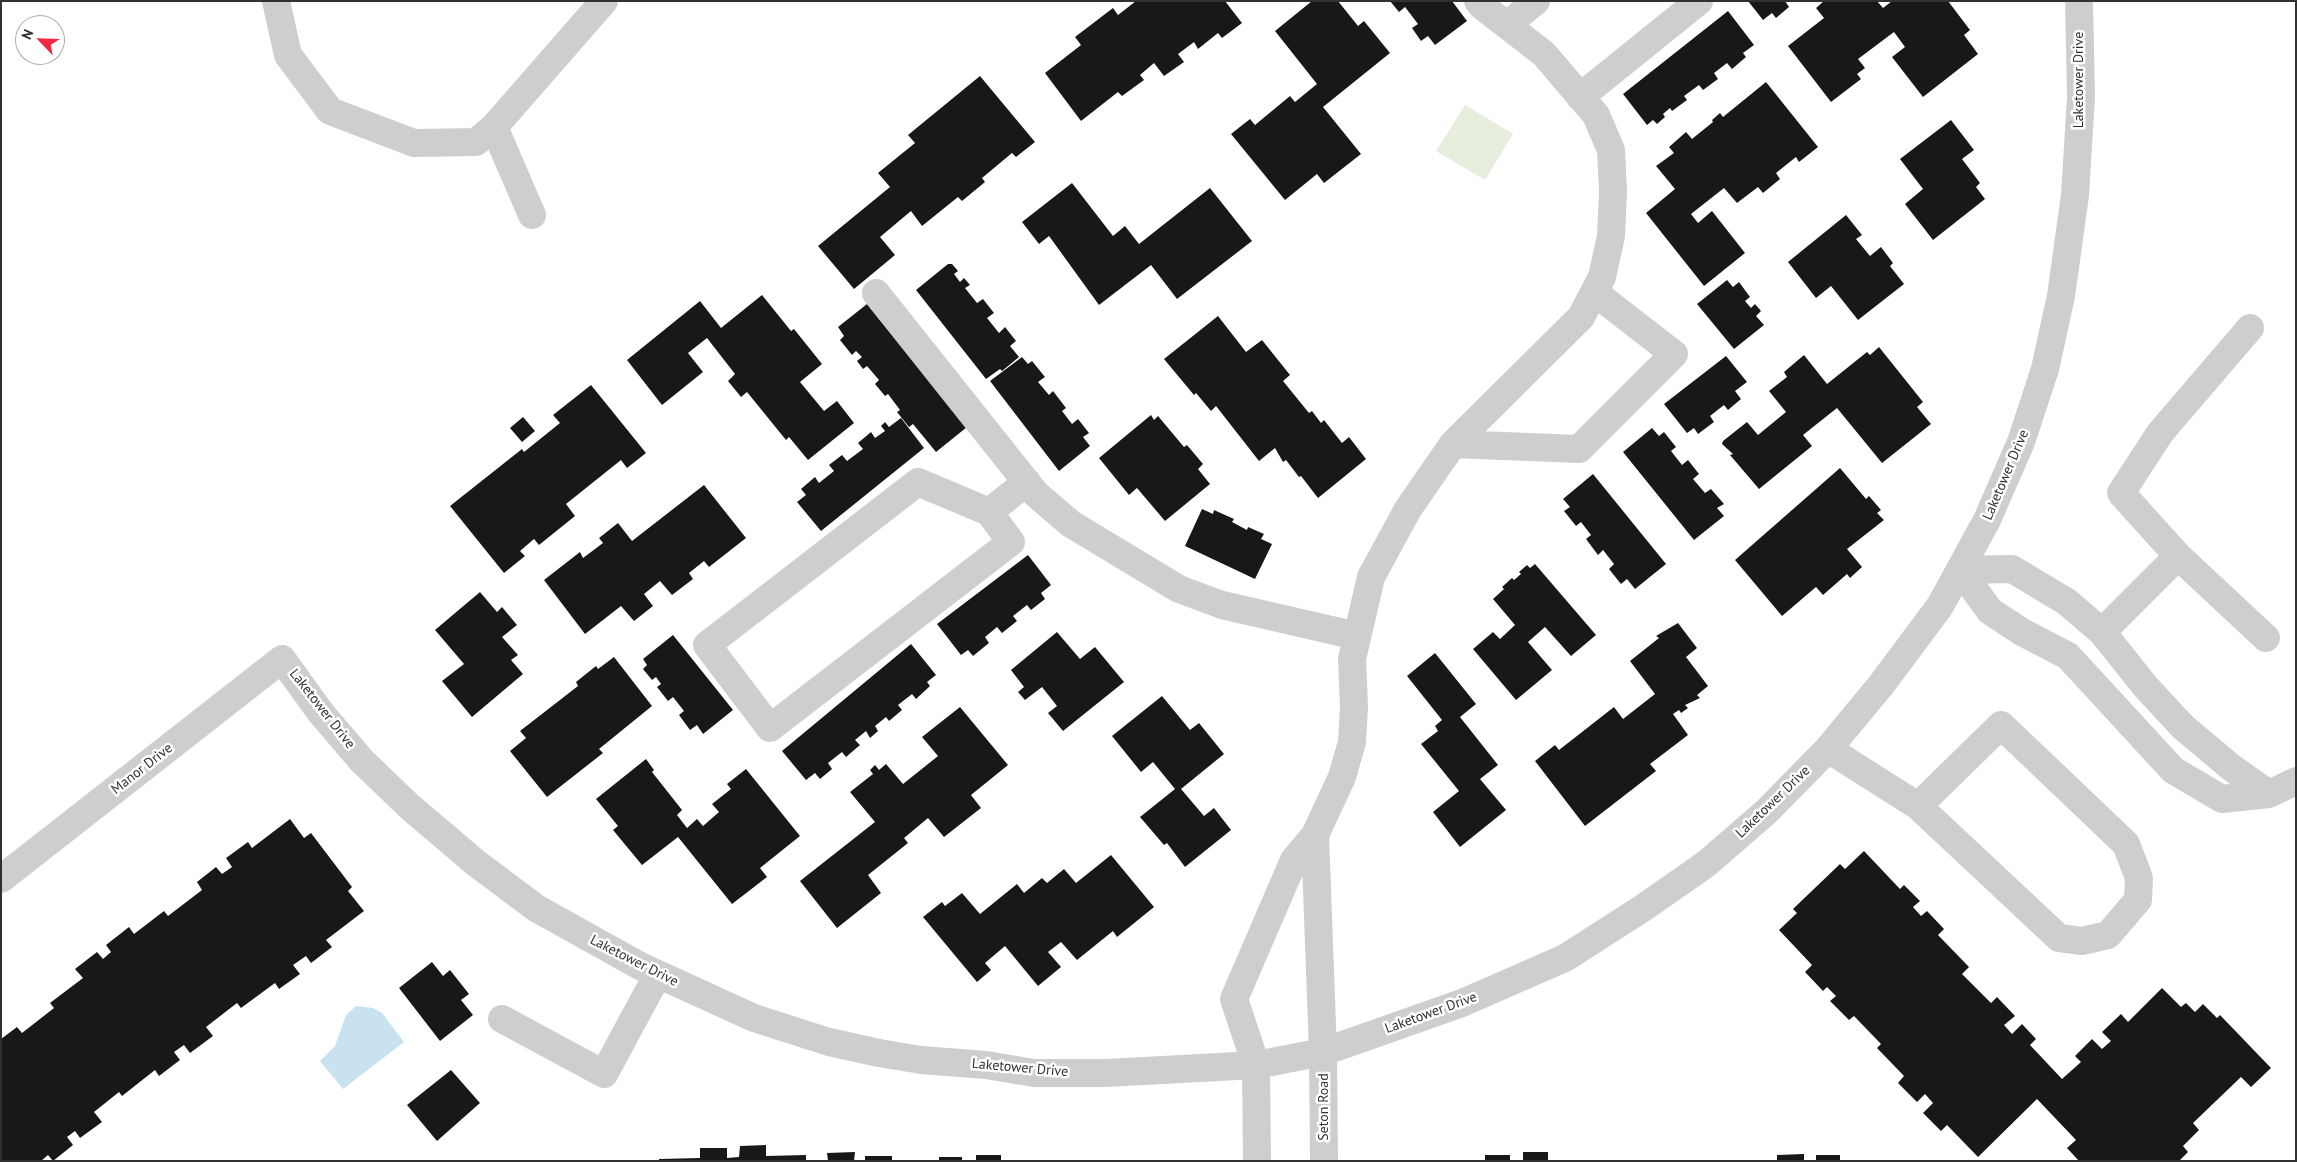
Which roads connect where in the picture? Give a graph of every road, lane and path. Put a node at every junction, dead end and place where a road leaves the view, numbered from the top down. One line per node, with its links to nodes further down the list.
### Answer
1 (276, 1): 9 (street)
2 (604, 1): 9 (street)
3 (1478, 1): 7 (street)
4 (1536, 1): 7 (street)
5 (1699, 1): 8 (street)
6 (2079, 1): 18 (street, Laketower Drive)
7 (1507, 26): 8 (street)
8 (1580, 97): 11 (street)
9 (494, 127): 10 (street)
10 (532, 215)
11 (1594, 292): 14 (street); 14 (street)
12 (876, 293): 15 (street)
13 (2250, 328): 17 (street)
14 (1453, 444): 20 (street)
15 (1027, 482): 16 (street); 20 (street)
16 (989, 512): 16 (street)
17 (2178, 556): 19 (street); 21 (street)
18 (1960, 570): 19 (street); 23 (street, Laketower Drive); 25 (street)
19 (2102, 632): 25 (street)
20 (1357, 636): 27 (street)
21 (2266, 638)
22 (282, 659): 28 (street, Manor Drive); 29 (street, Laketower Drive)
23 (1828, 748): 26 (street); 31 (street, Laketower Drive)
24 (2296, 781): 25 (street)
25 (2269, 794)
26 (1918, 806): 26 (street)
27 (1314, 835): 31 (street, Seton Road); 32 (street)
28 (1, 879)
29 (658, 974): 30 (street); 32 (street, Laketower Drive)
30 (502, 1020)
31 (1323, 1052): 32 (street, Laketower Drive); 34 (street, Seton Road)
32 (1256, 1065): 33 (street)
33 (1257, 1161)
34 (1324, 1161)

